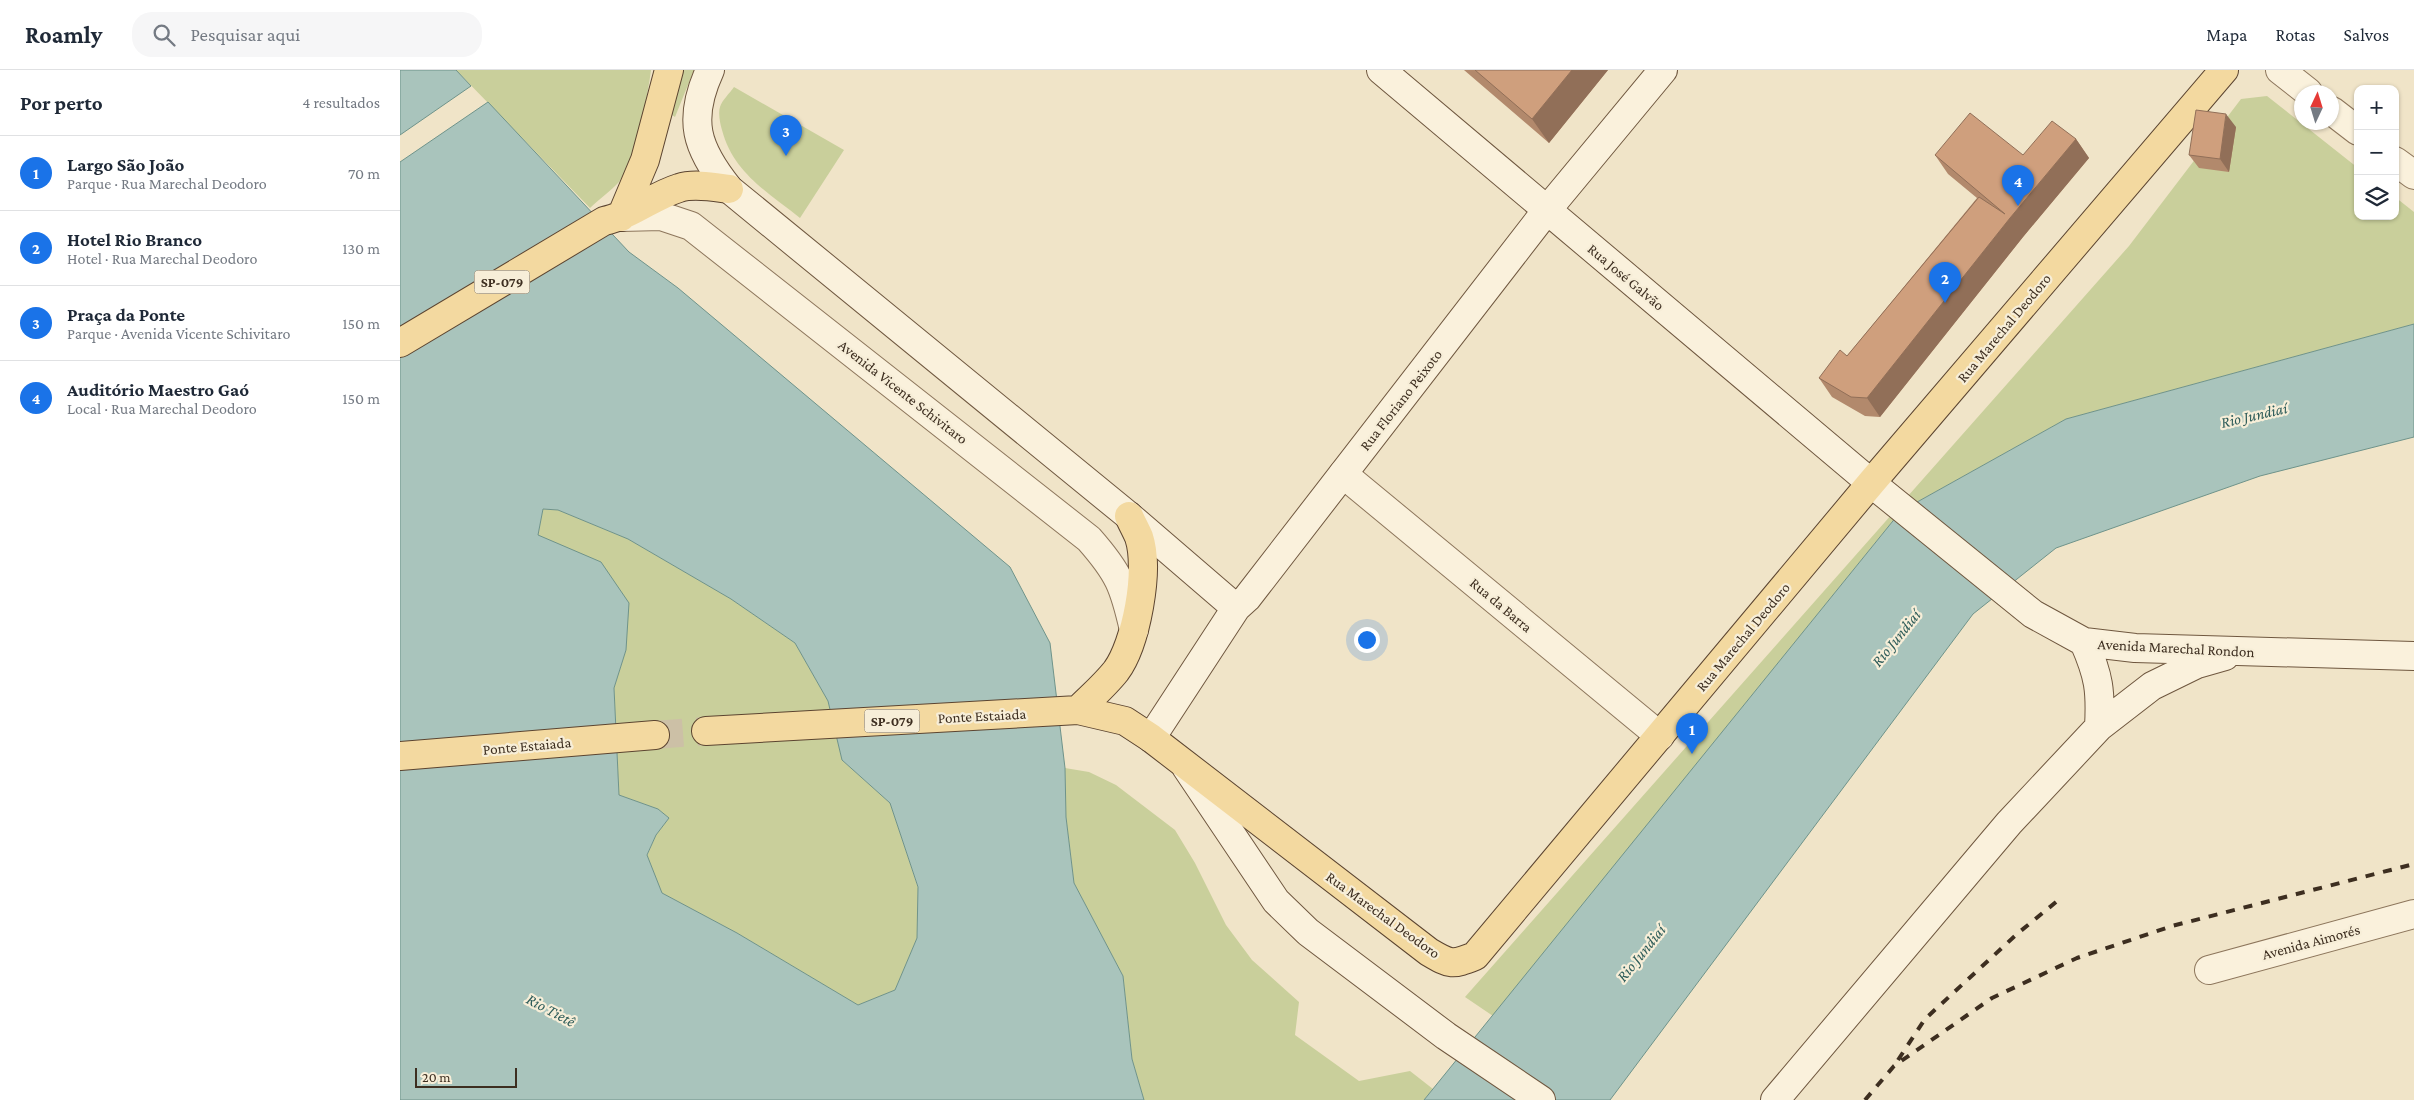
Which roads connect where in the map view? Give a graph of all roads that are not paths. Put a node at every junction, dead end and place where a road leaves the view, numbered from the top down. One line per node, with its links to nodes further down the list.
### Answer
1 (669, 70): 14 (main road)
2 (710, 70): 12 (main road)
3 (1381, 70): 13 (main road, Rua José Galvão)
4 (1663, 70): 13 (main road, Rua Floriano Peixoto)
5 (2224, 70): 17 (main road, Rua Marechal Deodoro)
6 (2280, 70): 7 (main road)
7 (2299, 85)
8 (2339, 116): 9 (main road)
9 (2357, 130)
10 (2399, 164): 11 (main road)
11 (2414, 175)
12 (729, 189): 14 (main road); 18 (main road)
13 (1547, 210): 16 (main road, Rua Floriano Peixoto); 17 (main road, Rua José Galvão)
14 (613, 219): 15 (main road, SP-079); 20 (main road, Avenida Vicente Schivitaro)
15 (400, 344)
16 (1343, 474): 19 (main road, Rua Floriano Peixoto); 28 (main road, Rua da Barra)
17 (1881, 491): 21 (main road, Avenida Marechal Rondon); 28 (main road, Rua Marechal Deodoro)
18 (1129, 516): 19 (main road); 20 (main road)
19 (1236, 608): 29 (main road, Rua Floriano Peixoto)
20 (1134, 630): 24 (main road)
21 (2084, 642): 22 (main road, Avenida Marechal Rondon); 25 (main road)
22 (2239, 652): 23 (main road, Avenida Marechal Rondon); 25 (main road)
23 (2414, 656)
24 (1078, 710): 26 (main road, Ponte Estaiada / SP-079); 29 (main road, Rua Marechal Deodoro)
25 (2099, 727): 35 (main road)
26 (706, 731)
27 (655, 735): 30 (main road, Ponte Estaiada)
28 (1660, 736): 31 (main road, Rua Marechal Deodoro)
29 (1151, 738): 31 (main road, Rua Marechal Deodoro)
30 (400, 756)
31 (1184, 765): 34 (main road, Rua Marechal Deodoro)
32 (2414, 914): 33 (main road, Avenida Aimorés)
33 (2208, 970)
34 (1541, 1100)
35 (1775, 1100)

